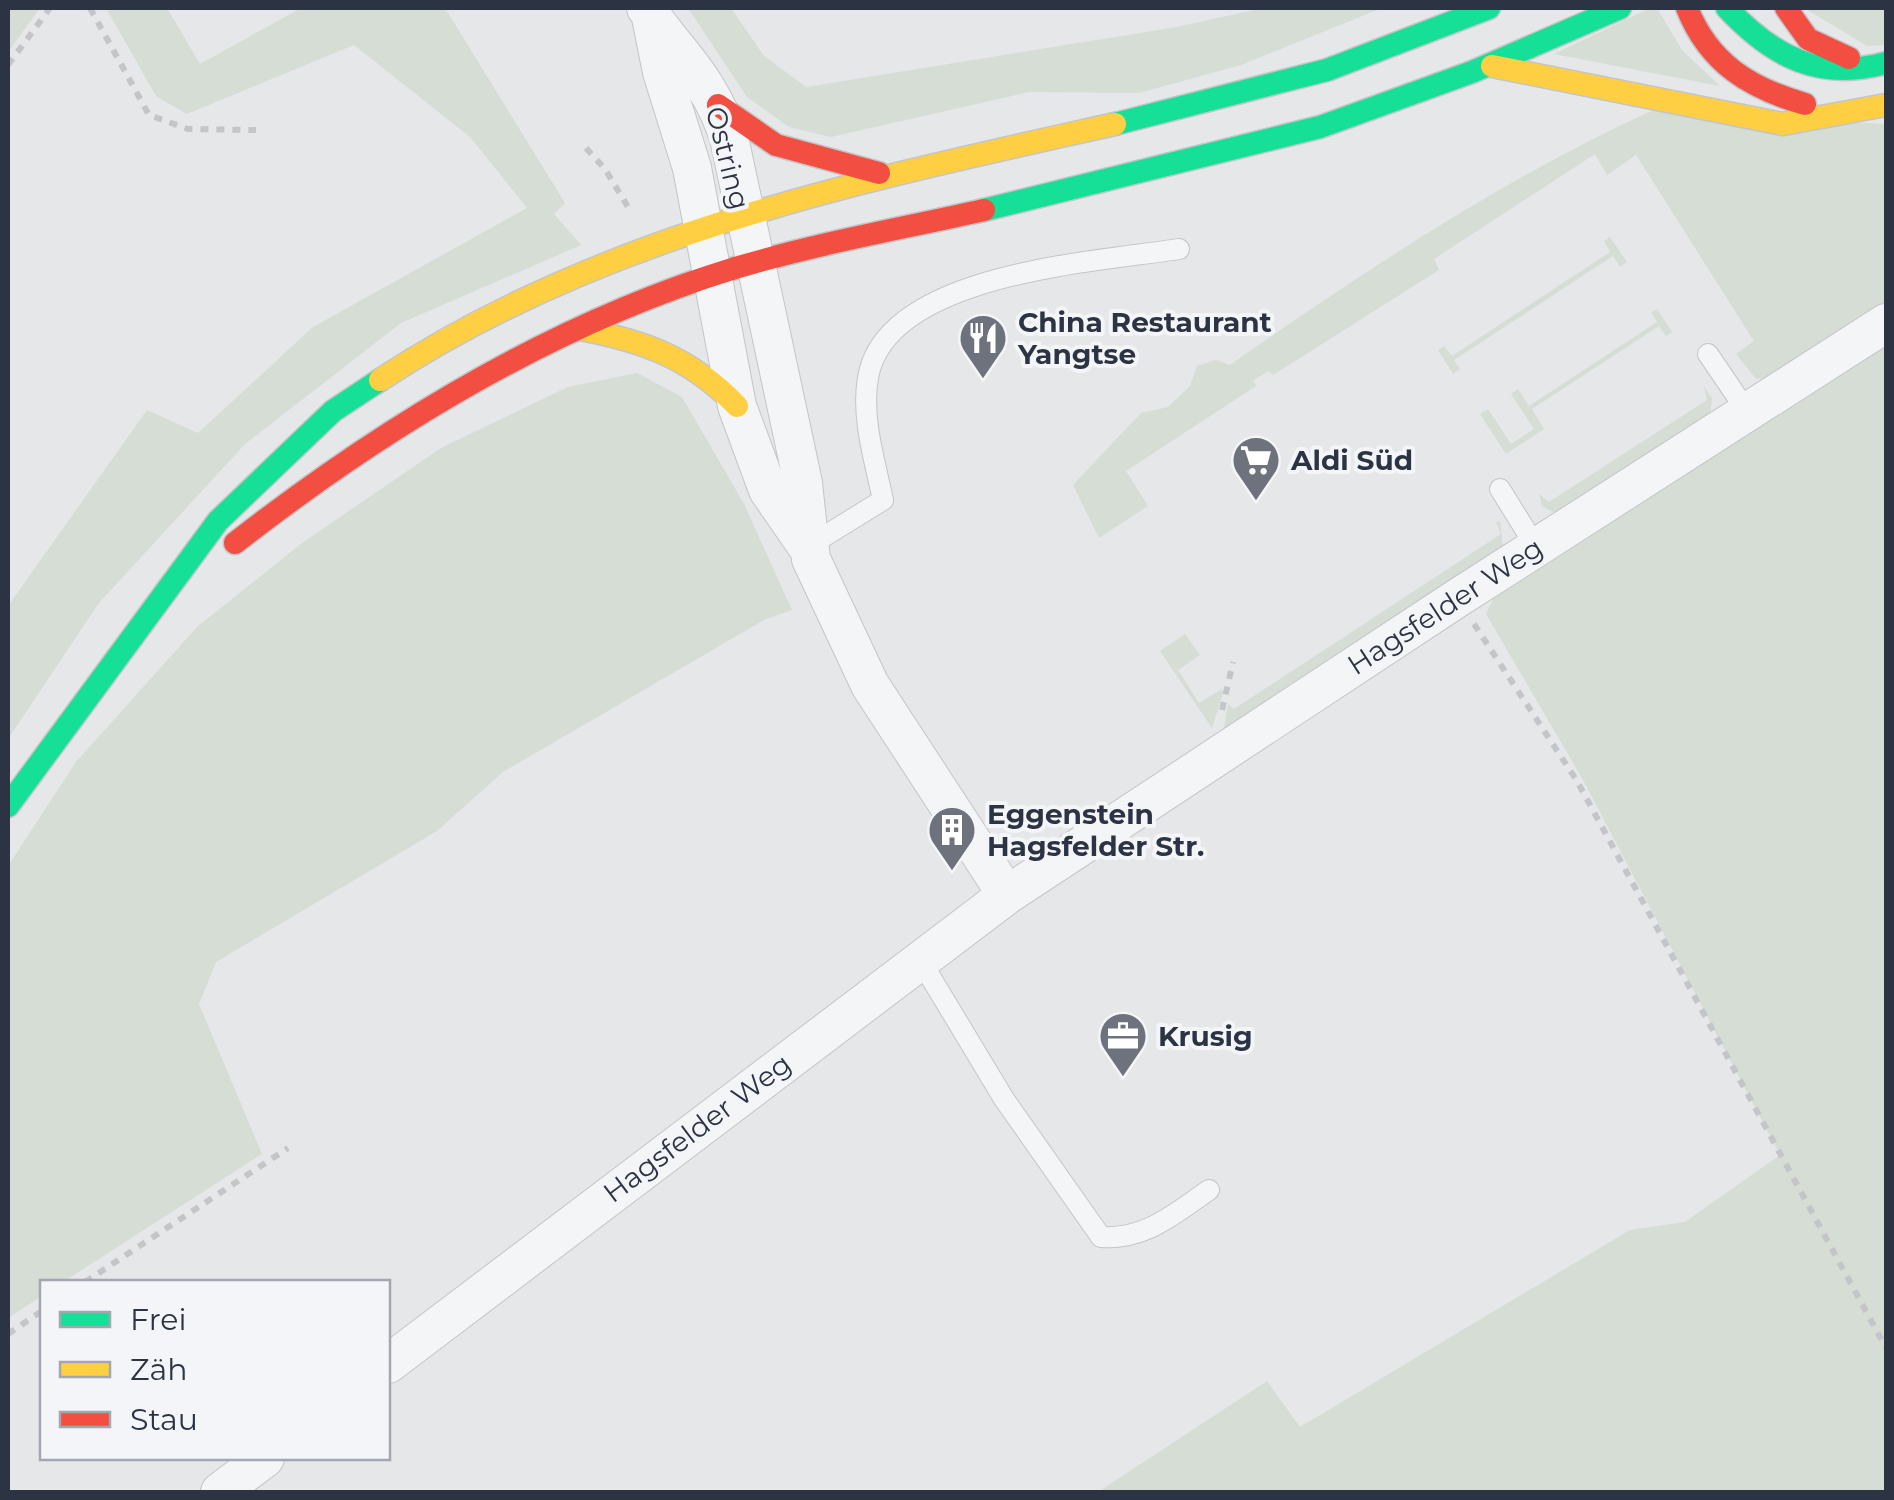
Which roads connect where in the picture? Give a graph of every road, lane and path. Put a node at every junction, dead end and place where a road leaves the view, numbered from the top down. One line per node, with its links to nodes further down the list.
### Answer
1 (50, 8): 10 (path)
2 (90, 8): 15 (path)
3 (1489, 8): 16 (main road)
4 (1620, 8): 11 (main road)
5 (1687, 8): 14 (main road)
6 (1727, 8): 9 (main road)
7 (1786, 8): 9 (main road)
8 (648, 11): 12 (street, Ostring); 18 (street, Ostring)
9 (1886, 61)
10 (8, 65)
11 (1492, 66): 14 (main road); 20 (main road)
12 (718, 105): 16 (main road); 17 (street, Ostring)
13 (1886, 105): 14 (main road)
14 (1848, 113)
15 (256, 130)
16 (890, 176): 17 (main road)
17 (742, 213): 18 (main road); 20 (street, Ostring)
18 (702, 224): 21 (street, Ostring); 31 (main road)
19 (1179, 249): 28 (lane)
20 (755, 262): 21 (main road); 28 (street)
21 (710, 276): 23 (main road); 25 (street)
22 (1886, 323): 26 (street, Hagsfelder Weg)
23 (580, 329): 25 (main road); 31 (main road)
24 (1708, 354): 26 (lane)
25 (737, 406): 28 (street)
26 (1748, 412): 29 (street, Hagsfelder Weg)
27 (1500, 488): 29 (lane)
28 (807, 547): 33 (street)
29 (1536, 547): 30 (street, Hagsfelder Weg)
30 (1456, 599): 33 (street, Hagsfelder Weg); 40 (path)
31 (150, 615): 32 (main road)
32 (8, 806)
33 (1008, 895): 34 (street, Hagsfelder Weg)
34 (919, 958): 36 (lane); 41 (street, Hagsfelder Weg)
35 (288, 1148): 37 (path)
36 (1210, 1190)
37 (88, 1280)
38 (40, 1311): 39 (path)
39 (8, 1334)
40 (1886, 1348)
41 (390, 1362)
42 (262, 1460): 43 (street)
43 (220, 1492)

